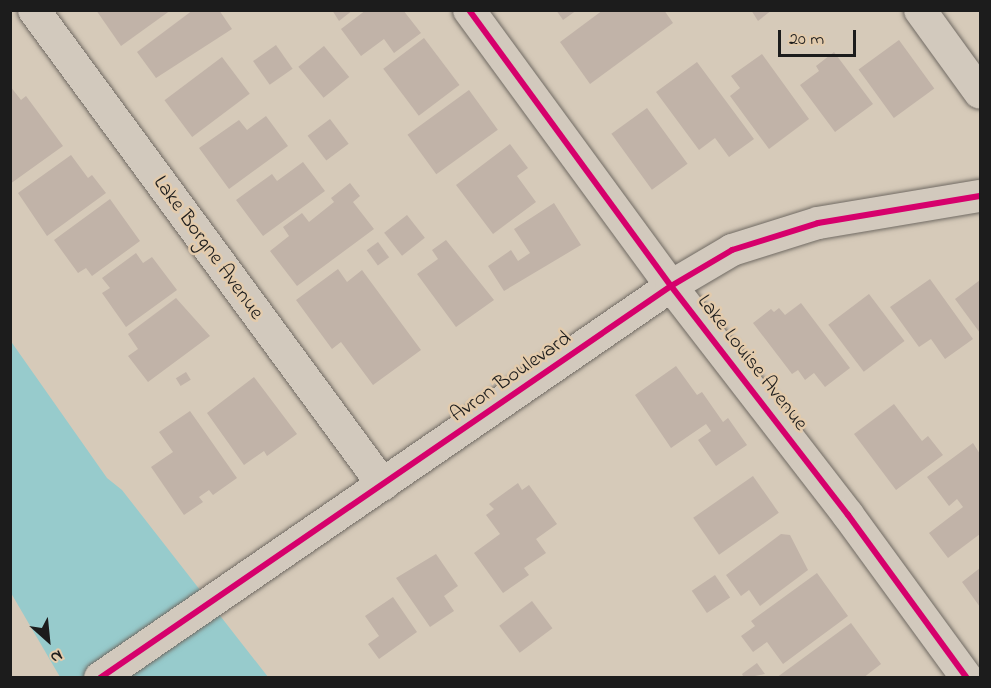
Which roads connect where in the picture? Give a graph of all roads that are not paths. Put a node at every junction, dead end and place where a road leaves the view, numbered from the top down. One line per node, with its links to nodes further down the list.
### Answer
1 (34, 10): 7 (street, Lake Borgne Avenue)
2 (469, 10): 6 (street, Lake Louise Avenue)
3 (920, 10): 4 (street)
4 (981, 93)
5 (981, 196): 6 (street, Avron Boulevard)
6 (671, 286): 7 (street, Avron Boulevard); 9 (street, Lake Louise Avenue)
7 (383, 485): 8 (street, Avron Boulevard)
8 (100, 678)
9 (967, 678)

